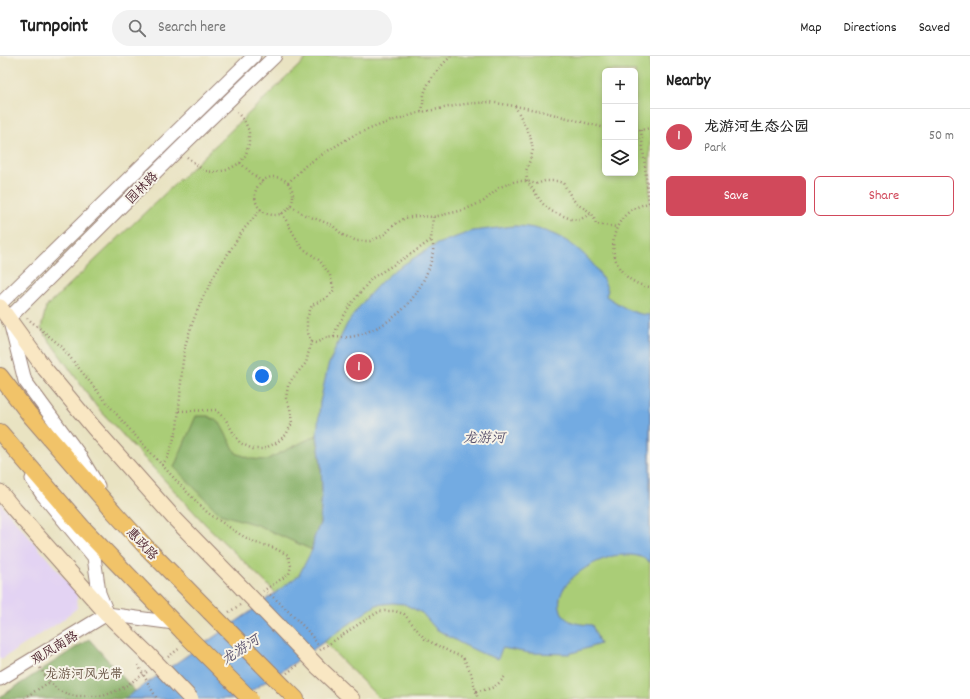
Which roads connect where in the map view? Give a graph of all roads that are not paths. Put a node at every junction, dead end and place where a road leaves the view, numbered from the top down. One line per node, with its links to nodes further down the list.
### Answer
1 (254, 56): 3 (street, 园林路)
2 (275, 56): 4 (street, 园林路)
3 (0, 304)
4 (4, 313): 8 (street); 15 (main road, bridge)
5 (0, 376): 8 (main road, 惠政路)
6 (0, 432): 9 (street); 10 (main road)
7 (0, 492): 9 (main road)
8 (114, 512): 14 (main road, 惠政路, bridge)
9 (107, 614): 10 (street); 11 (street, 观风南路); 12 (main road, bridge)
10 (179, 627): 13 (main road, bridge)
11 (0, 679)
12 (191, 699)
13 (250, 699)
14 (296, 699)
15 (352, 699)

